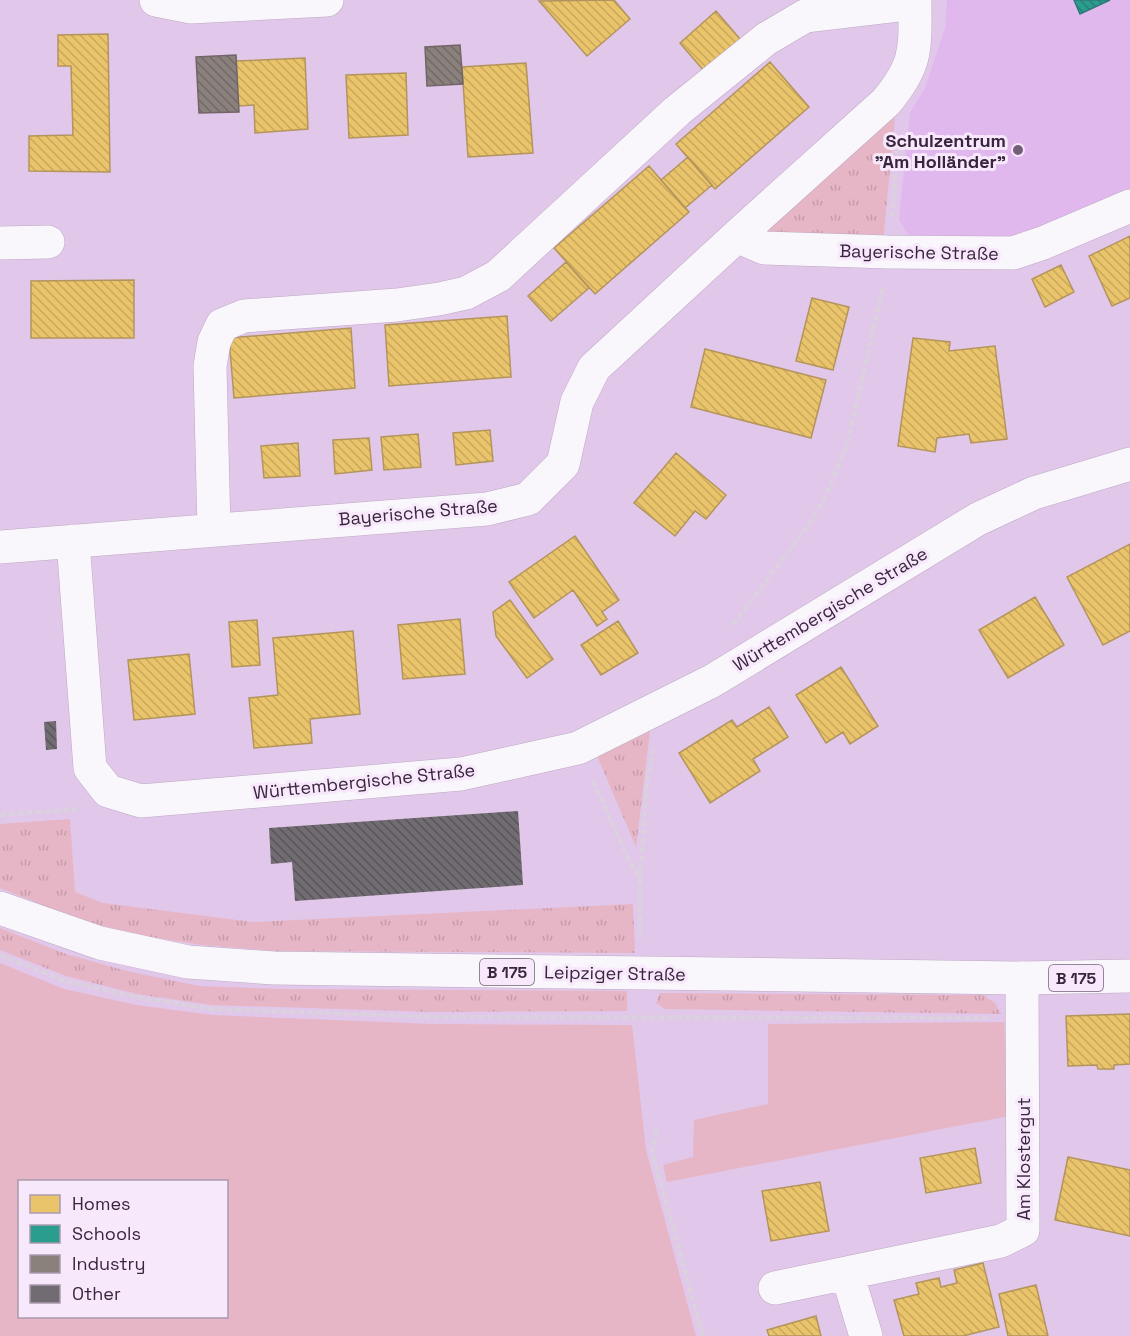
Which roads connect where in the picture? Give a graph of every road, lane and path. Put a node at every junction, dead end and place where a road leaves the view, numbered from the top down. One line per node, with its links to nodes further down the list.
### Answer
1 (156, 0): 2 (street)
2 (327, 0)
3 (915, 2): 4 (street, Bayerische Straße); 11 (street)
4 (903, 82): 6 (street, Bayerische Straße); 9 (path)
5 (1130, 206): 9 (street, Bayerische Straße)
6 (737, 236): 9 (street, Bayerische Straße); 11 (street, Bayerische Straße)
7 (48, 242): 8 (street)
8 (0, 243)
9 (888, 252): 14 (path)
10 (1130, 464): 15 (street, Württembergische Straße)
11 (214, 530): 12 (street, Bayerische Straße)
12 (73, 541): 13 (street, Bayerische Straße); 17 (street, Württembergische Straße)
13 (0, 547)
14 (729, 630)
15 (660, 708): 16 (street, Württembergische Straße); 19 (path)
16 (578, 748): 17 (street, Württembergische Straße); 19 (path)
17 (123, 795): 18 (path)
18 (0, 815)
19 (640, 879): 21 (path)
20 (0, 908): 24 (street, Leipziger Straße / B 175)
21 (641, 948)
22 (0, 955): 25 (path)
23 (1130, 976): 24 (street, Leipziger Straße / B 175)
24 (1022, 978): 25 (street, Am Klostergut)
25 (1023, 1017): 27 (street, Am Klostergut)
26 (657, 1130): 29 (path)
27 (847, 1273): 28 (street, Am Klostergut); 30 (street)
28 (775, 1288)
29 (703, 1336)
30 (866, 1336)

